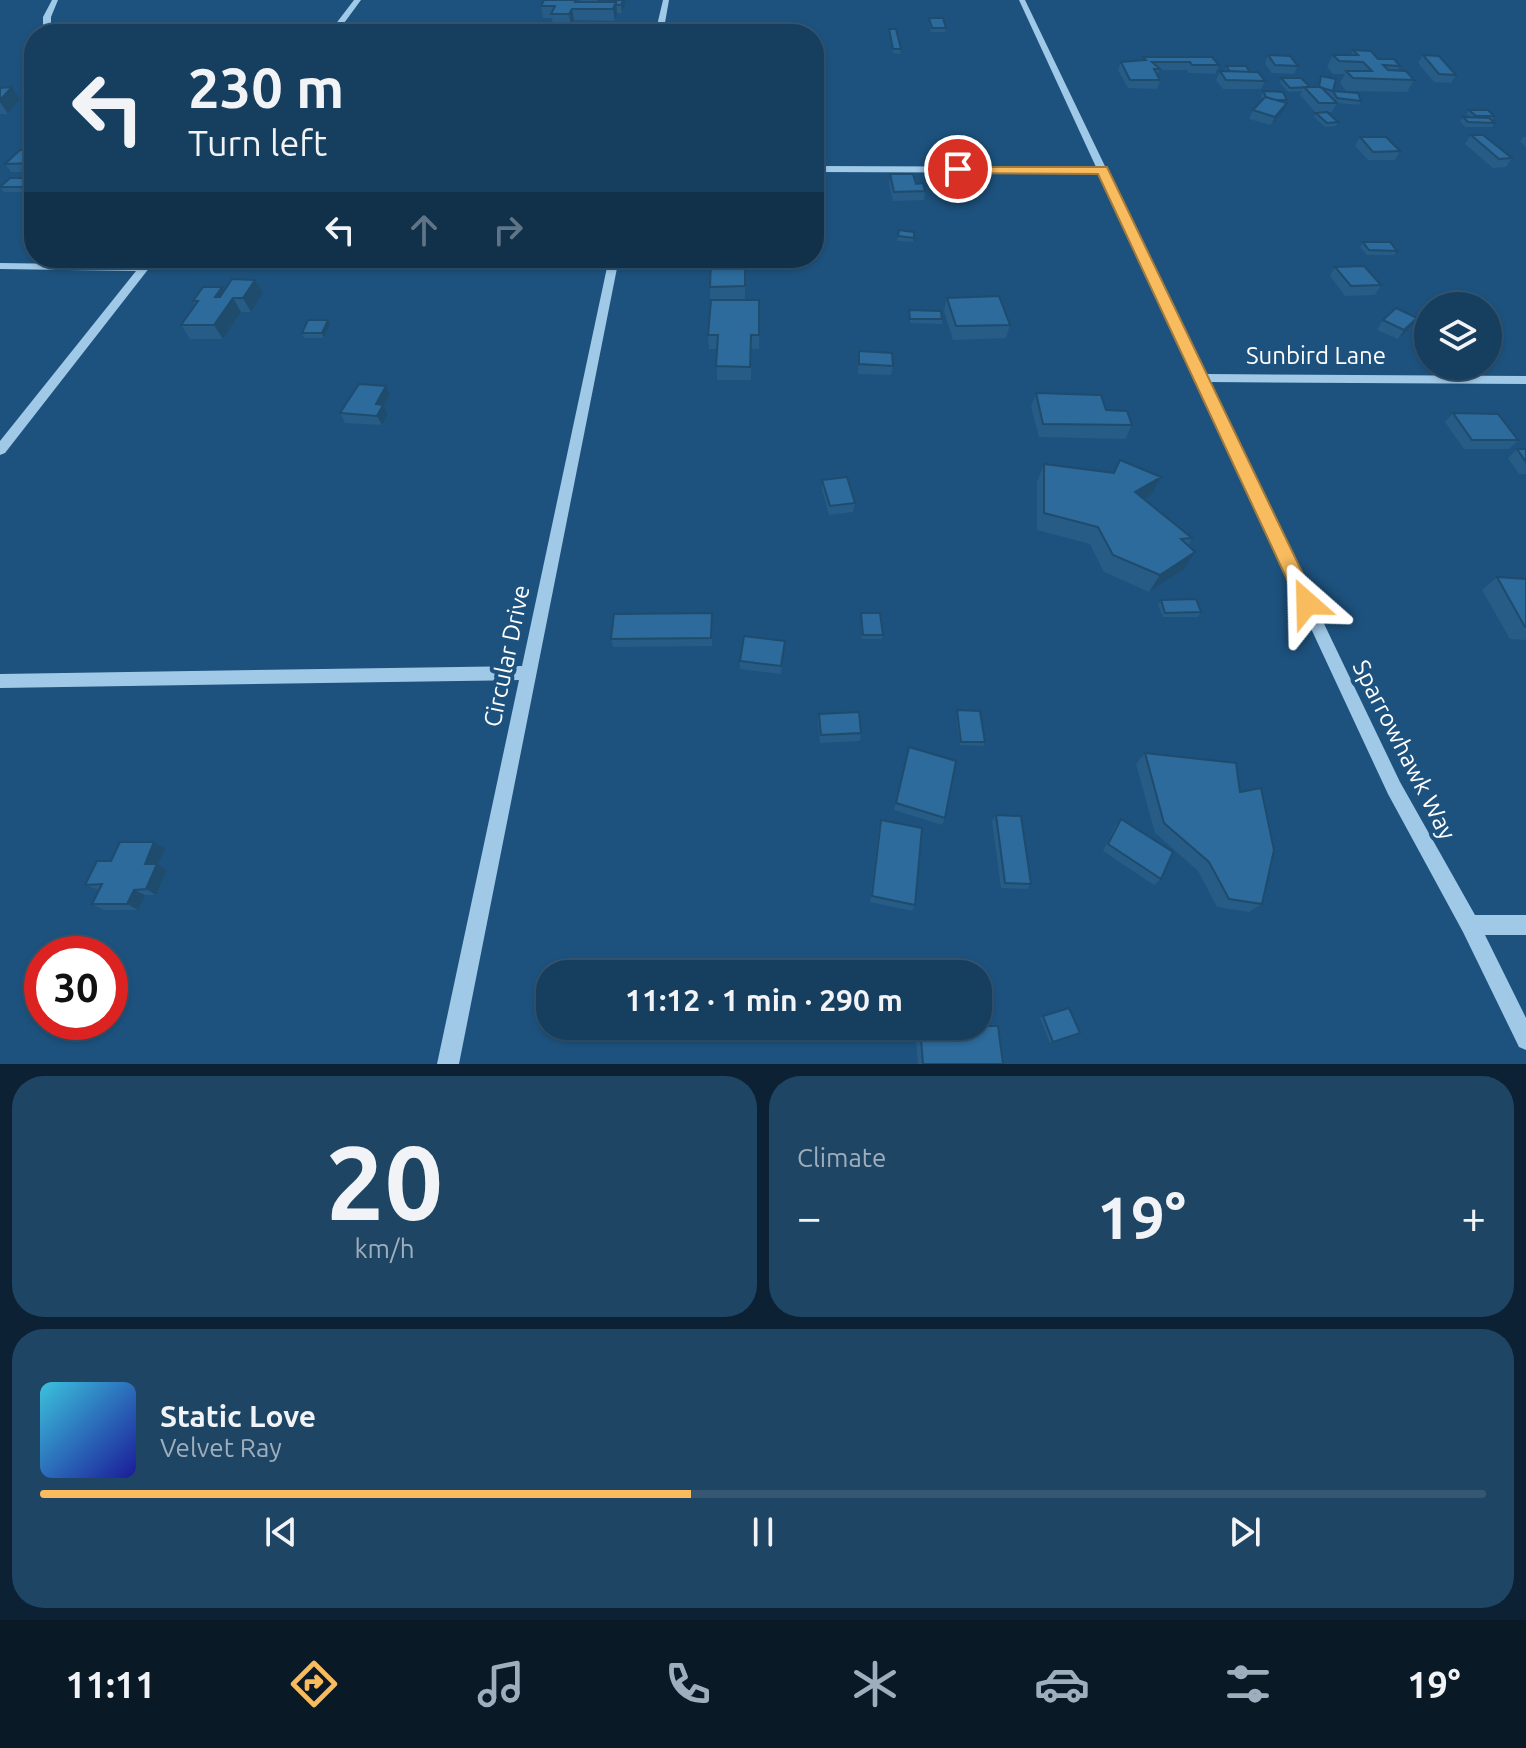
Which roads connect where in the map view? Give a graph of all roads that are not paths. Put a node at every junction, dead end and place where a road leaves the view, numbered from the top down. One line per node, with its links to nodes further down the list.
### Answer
1 (55, 0): 5 (street)
2 (358, 0): 6 (street)
3 (666, 0): 7 (street)
4 (1022, 0): 9 (street, Sparrowhawk Way)
5 (47, 24)
6 (340, 24)
7 (661, 24)
8 (824, 169): 9 (street)
9 (1102, 170): 14 (street, Sparrowhawk Way)
10 (0, 266): 11 (street)
11 (24, 266)
12 (144, 268): 16 (street)
13 (612, 268): 17 (street, Circular Drive)
14 (1202, 378): 15 (street, Sunbird Lane); 19 (street, Sparrowhawk Way)
15 (1526, 380)
16 (0, 450)
17 (528, 673): 18 (street); 22 (street, Circular Drive)
18 (0, 681)
19 (1470, 925): 20 (street); 21 (street, Sparrowhawk Way)
20 (1526, 925)
21 (1526, 1040)
22 (448, 1064)

